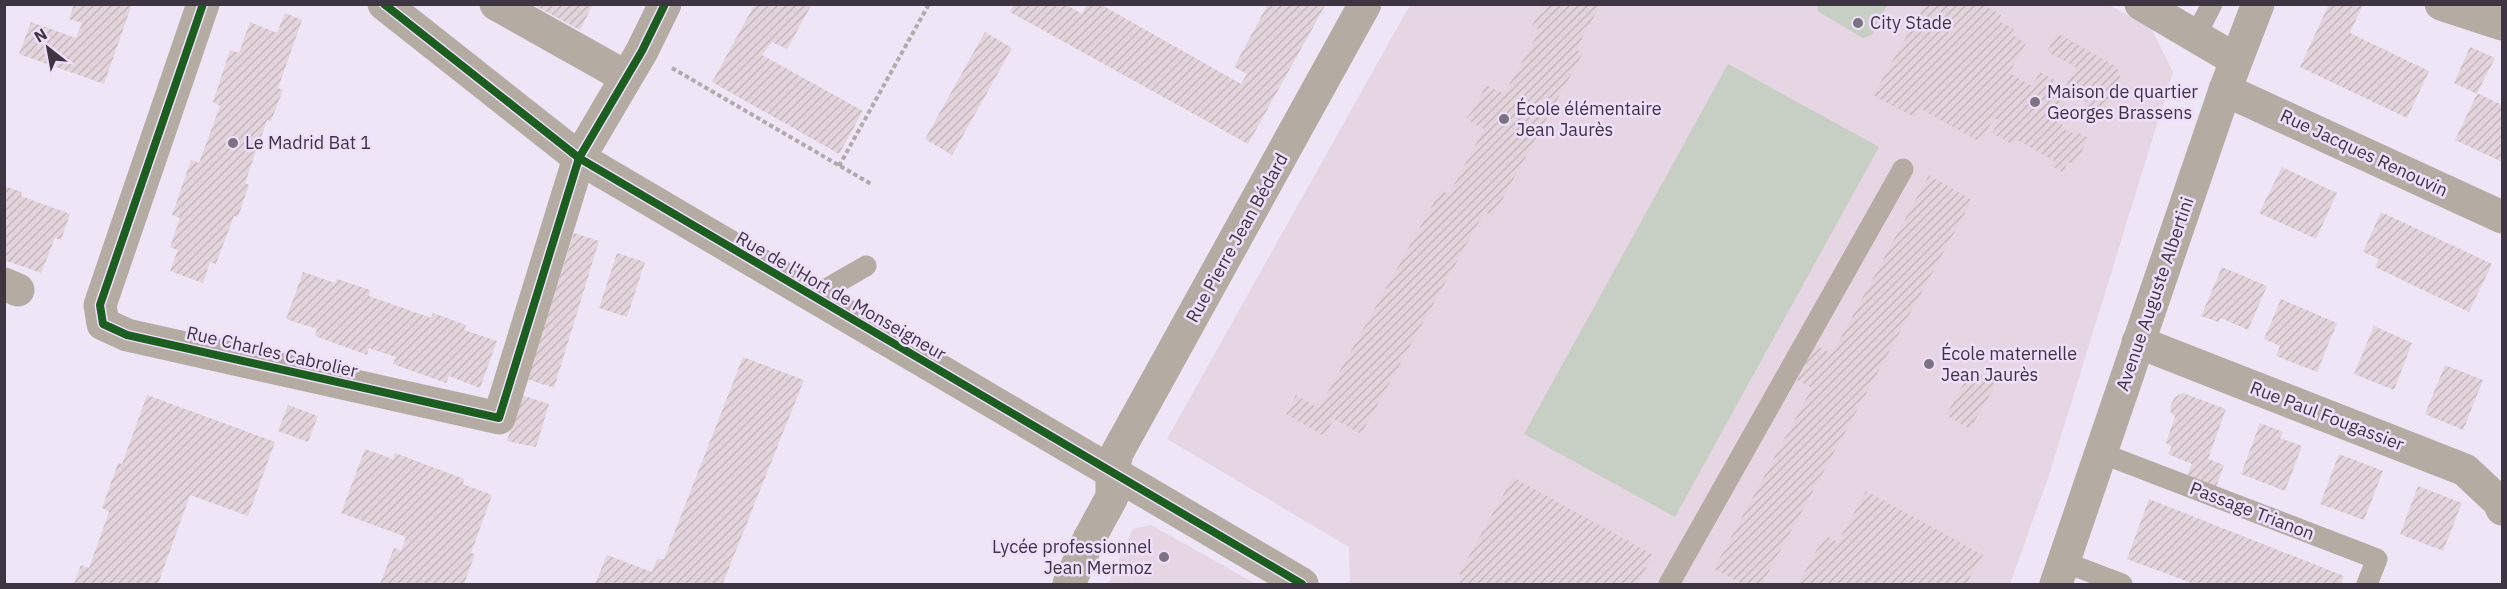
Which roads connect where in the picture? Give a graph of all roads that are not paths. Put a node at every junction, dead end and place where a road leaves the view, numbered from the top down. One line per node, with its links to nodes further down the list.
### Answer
1 (203, 4): 15 (street, Rue Charles Cabrolier)
2 (384, 4): 15 (street, Rue de l'Hort de Monseigneur)
3 (496, 4): 13 (street)
4 (665, 4): 13 (street)
5 (1365, 4): 22 (street, Rue Pierre Jean Bédard)
6 (2141, 4): 11 (street)
7 (2212, 4): 11 (lane)
8 (2258, 4): 12 (street, Avenue Auguste Albertini)
9 (2441, 4): 10 (street)
10 (2502, 24)
11 (2196, 35): 12 (street)
12 (2236, 60): 14 (street, Avenue Auguste Albertini)
13 (634, 64): 15 (street)
14 (2225, 90): 17 (street, Rue Jacques Renouvin); 20 (street, Avenue Auguste Albertini)
15 (579, 158): 19 (street, Rue de l'Hort de Monseigneur)
16 (1903, 169): 27 (lane)
17 (2502, 217)
18 (866, 266): 19 (lane)
19 (812, 297): 22 (street, Rue de l'Hort de Monseigneur)
20 (2138, 342): 21 (street, Avenue Auguste Albertini); 23 (street, Rue Paul Fougassier)
21 (2101, 453): 24 (street, Avenue Auguste Albertini); 29 (lane, Passage Trianon)
22 (1112, 473): 25 (street, Rue Pierre Jean Bédard); 26 (street, Rue de l'Hort de Monseigneur)
23 (2502, 509)
24 (2060, 573): 28 (lane)
25 (1070, 585)
26 (1302, 585)
27 (1669, 585)
28 (2122, 585)
29 (2367, 585)

